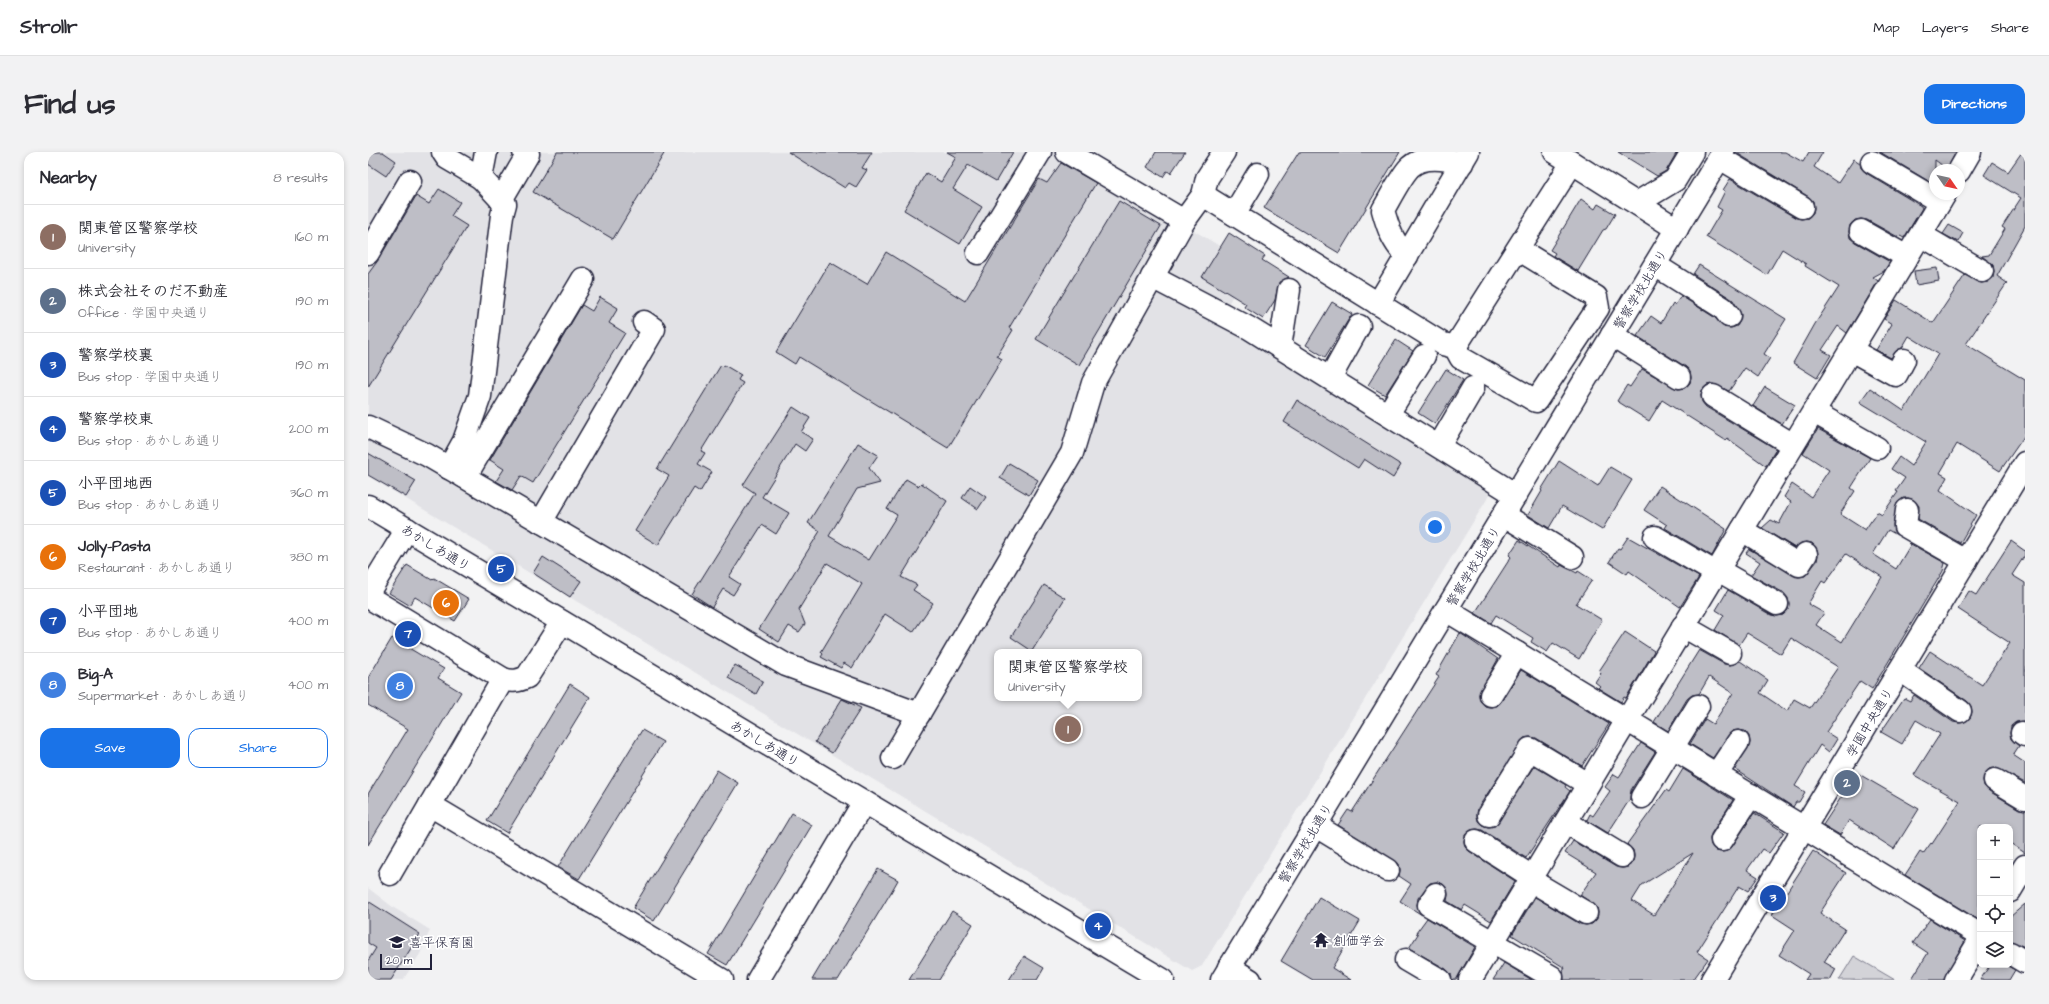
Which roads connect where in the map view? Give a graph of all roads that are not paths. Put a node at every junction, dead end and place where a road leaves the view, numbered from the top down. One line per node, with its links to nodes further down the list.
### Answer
1 (443, 152): 15 (street)
2 (486, 152): 15 (street)
3 (524, 152): 19 (street)
4 (1040, 152): 30 (street)
5 (1068, 152): 24 (street)
6 (1224, 152): 18 (street)
7 (1692, 152): 21 (street)
8 (1970, 152): 13 (street)
9 (1722, 155): 22 (street); 25 (street, 警察学校北通り)
10 (1465, 157): 31 (street); 31 (street)
11 (1563, 158): 21 (street); 28 (street)
12 (1872, 162): 17 (street)
13 (1963, 164)
14 (1258, 174): 23 (street)
15 (481, 178): 19 (street)
16 (410, 181): 29 (street)
17 (1929, 191)
18 (1203, 195): 23 (street); 24 (street)
19 (501, 200): 59 (street)
20 (1941, 200): 27 (street)
21 (1637, 203): 25 (street)
22 (1802, 207)
23 (1234, 214): 38 (street)
24 (1184, 221): 35 (street)
25 (1677, 229): 33 (street, 警察学校北通り)
26 (1861, 231): 32 (street)
27 (1921, 235): 32 (street); 34 (street)
28 (1518, 248): 44 (street); 44 (street)
29 (368, 253)
30 (978, 253)
31 (1407, 256): 38 (street)
32 (1907, 257): 45 (street)
33 (1654, 265): 39 (street); 42 (street, 警察学校北通り)
34 (1982, 271)
35 (1152, 277): 43 (street); 85 (street)
36 (583, 279): 59 (street)
37 (1289, 290): 43 (street)
38 (1378, 304): 44 (street)
39 (1729, 316)
40 (644, 322): 64 (street)
41 (1359, 326): 49 (street)
42 (1612, 335): 48 (street); 60 (street, 警察学校北通り)
43 (1280, 347): 49 (street)
44 (1455, 347)
45 (1851, 350): 47 (street); 52 (street)
46 (1424, 356): 53 (street)
47 (1904, 360)
48 (1679, 377)
49 (1330, 378): 53 (street)
50 (1473, 388): 55 (street)
51 (1713, 396): 56 (street)
52 (1814, 412): 56 (street); 57 (street)
53 (1388, 414): 55 (street)
54 (368, 427): 59 (street)
55 (1439, 446): 60 (street)
56 (1793, 446): 66 (street)
57 (1877, 448)
58 (2025, 463): 70 (street, 学園中央通り)
59 (457, 472): 64 (street)
60 (1516, 495): 63 (street, 警察学校北通り)
61 (368, 506): 65 (street, あかしあ通り)
62 (1907, 510): 70 (street)
63 (1504, 515): 69 (street); 75 (street, 警察学校北通り)
64 (541, 522): 85 (street)
65 (407, 529): 72 (street); 76 (street, あかしあ通り)
66 (1742, 530): 68 (street); 71 (street)
67 (1654, 537): 71 (street)
68 (1806, 554)
69 (1572, 557)
70 (1966, 561): 80 (street, 学園中央通り)
71 (1717, 572): 74 (street); 77 (street)
72 (368, 593)
73 (368, 597): 81 (street)
74 (1778, 604)
75 (1446, 610): 78 (street); 100 (street, 警察学校北通り)
76 (562, 622): 81 (street); 96 (street, あかしあ通り)
77 (1683, 626): 79 (street); 86 (street)
78 (1517, 653): 82 (street); 86 (street)
79 (1730, 653)
80 (1900, 670): 84 (street); 101 (street, 学園中央通り)
81 (503, 679): 97 (street)
82 (1491, 695)
83 (1698, 706): 88 (street)
84 (1960, 711)
85 (919, 714): 89 (street)
86 (1627, 720): 88 (street); 92 (street)
87 (1738, 742): 90 (street)
88 (1673, 748): 90 (street); 94 (street)
89 (893, 758)
90 (1716, 775): 93 (street)
91 (1995, 780): 95 (street)
92 (1588, 784): 98 (street); 99 (street)
93 (1750, 795): 101 (street); 102 (street)
94 (1642, 797)
95 (2025, 798)
96 (864, 802): 121 (street); 122 (street, あかしあ通り)
97 (430, 805): 107 (street); 120 (street)
98 (1489, 815)
99 (1566, 822): 104 (street); 108 (street)
100 (1316, 826): 106 (street); 118 (street, 警察学校北通り)
101 (1804, 828): 112 (street); 126 (street, 学園中央通り)
102 (1722, 840)
103 (1476, 841): 108 (street)
104 (1622, 856)
105 (2025, 866): 109 (street)
106 (1388, 870)
107 (390, 874)
108 (1531, 879): 111 (street); 113 (street)
109 (2013, 885)
110 (1436, 894): 113 (street)
111 (1586, 913)
112 (1977, 932)
113 (1493, 942): 119 (street); 125 (street)
114 (1977, 945): 127 (street)
115 (2013, 955): 116 (street)
116 (2025, 962)
117 (1411, 969): 124 (street)
118 (1226, 974): 123 (street)
119 (1552, 977)
120 (722, 980)
121 (758, 980)
122 (1163, 980)
123 (1250, 980)
124 (1440, 980)
125 (1470, 980)
126 (1712, 980)
127 (1956, 980)

